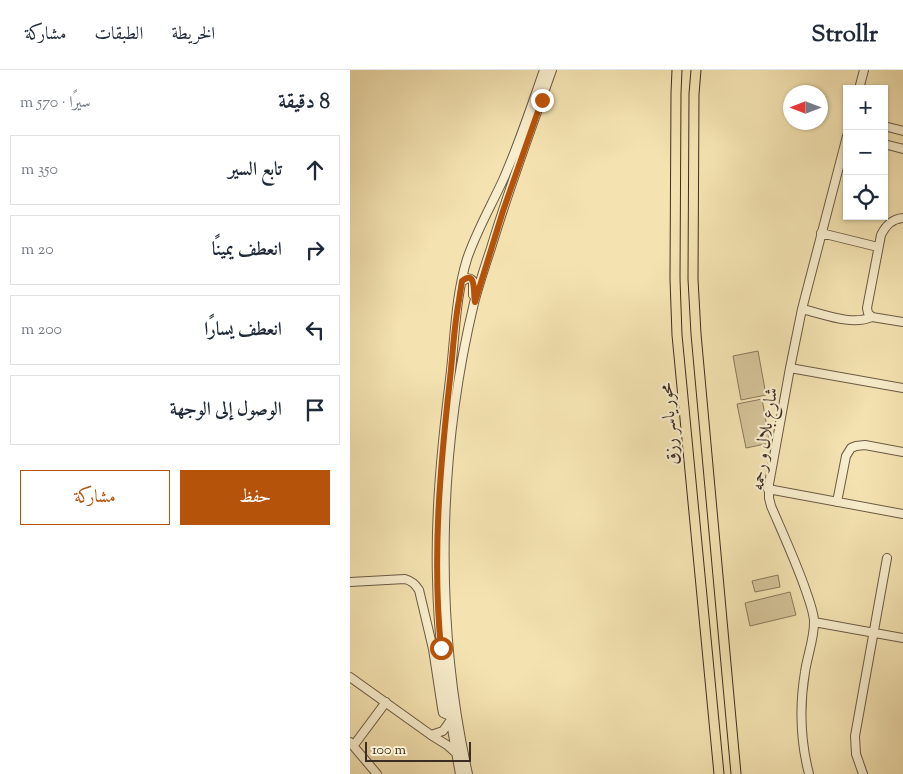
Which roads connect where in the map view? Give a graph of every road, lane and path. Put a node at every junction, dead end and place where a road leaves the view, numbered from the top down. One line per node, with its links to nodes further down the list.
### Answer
1 (544, 70): 15 (street)
2 (552, 70): 16 (street)
3 (677, 70): 42 (main road, محور ياسر رزق)
4 (696, 70): 43 (main road, محور ياسر رزق)
5 (864, 70): 6 (street)
6 (860, 85)
7 (888, 127): 8 (street)
8 (903, 131)
9 (888, 145): 10 (street)
10 (903, 149)
11 (843, 152): 13 (street, شارع بلال و رحمه)
12 (903, 218): 14 (street)
13 (822, 233): 14 (street); 17 (street, شارع بلال و رحمه)
14 (878, 247): 18 (street)
15 (462, 281): 16 (street); 31 (street)
16 (475, 302): 41 (street)
17 (802, 309): 18 (street); 20 (street, شارع بلال و رحمه)
18 (872, 317): 19 (street)
19 (903, 322)
20 (790, 368): 21 (street); 23 (street, شارع بلال و رحمه)
21 (903, 388)
22 (903, 452): 24 (street)
23 (768, 489): 24 (street); 28 (street, شارع بلال و رحمه)
24 (837, 502): 25 (street)
25 (903, 514)
26 (887, 558): 29 (street)
27 (350, 582): 32 (street)
28 (814, 622): 29 (street); 44 (street, شارع بلال و رحمه)
29 (874, 633): 30 (street); 45 (street)
30 (903, 638)
31 (441, 648): 32 (street); 35 (street)
32 (433, 649): 35 (street)
33 (350, 677): 34 (street)
34 (386, 702): 36 (street); 37 (street)
35 (450, 718): 36 (street); 38 (street)
36 (432, 735): 38 (street)
37 (352, 744): 39 (street)
38 (456, 752): 40 (street)
39 (377, 774)
40 (460, 774)
41 (468, 774)
42 (719, 774)
43 (736, 774)
44 (809, 774)
45 (863, 774)

